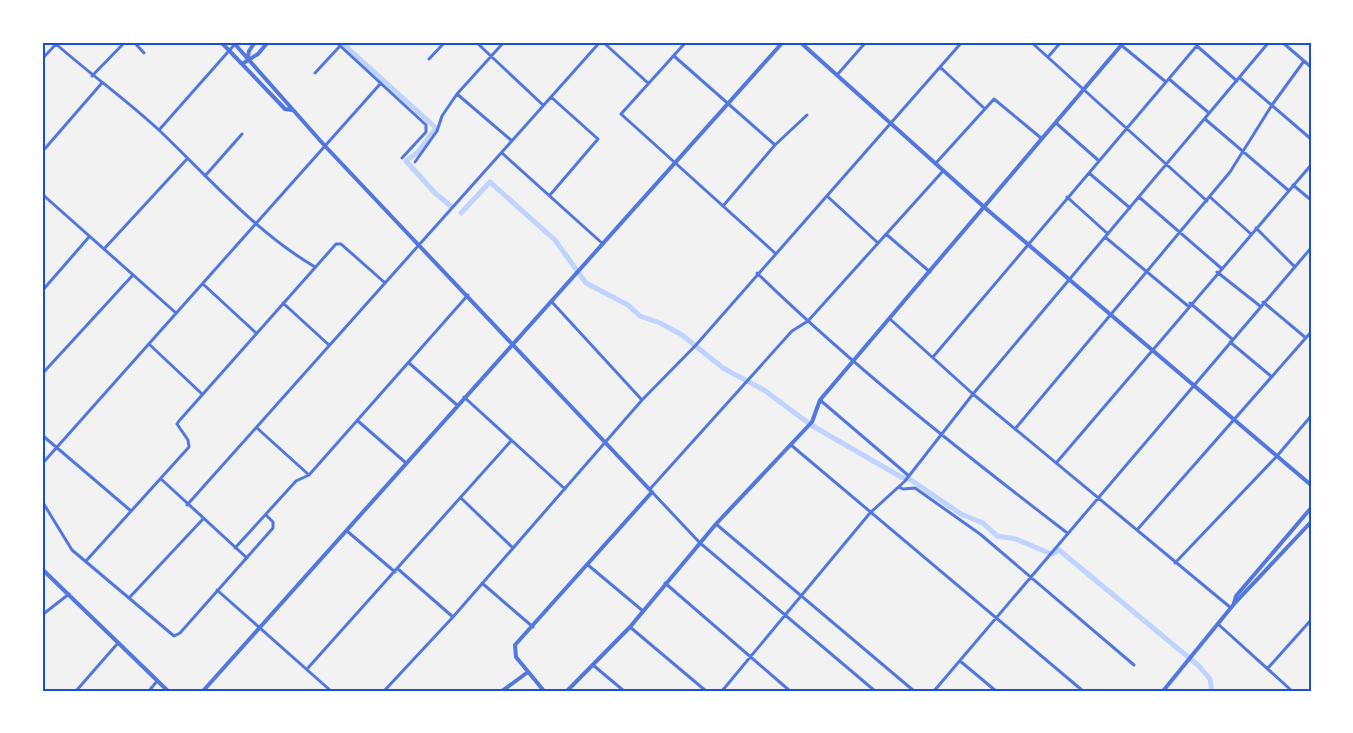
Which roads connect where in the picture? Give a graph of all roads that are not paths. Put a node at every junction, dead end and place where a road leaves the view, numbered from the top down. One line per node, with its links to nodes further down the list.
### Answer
1 (125, 42): 39 (street)
2 (134, 42): 26 (street)
3 (221, 42): 25 (street)
4 (255, 42): 30 (street)
5 (268, 42): 30 (street)
6 (336, 42): 24 (street)
7 (445, 42): 32 (street)
8 (476, 42): 28 (street)
9 (504, 42): 28 (street)
10 (600, 42): 44 (street); 49 (street)
11 (686, 42): 27 (street)
12 (783, 42): 50 (street)
13 (800, 42): 38 (street)
14 (866, 42): 38 (street)
15 (962, 42): 35 (street)
16 (1031, 42): 29 (street)
17 (1061, 42): 29 (street)
18 (1269, 42): 41 (street)
19 (1282, 42): 33 (street)
20 (57, 43): 31 (street); 39 (street)
21 (234, 43): 25 (street); 30 (street)
22 (1122, 43): 42 (street); 47 (street)
23 (1199, 43): 41 (street); 42 (street)
24 (340, 46): 37 (street); 43 (street)
25 (228, 51): 34 (street); 61 (street)
26 (144, 53)
27 (674, 56): 44 (street); 50 (street)
28 (492, 57): 48 (street); 51 (street)
29 (1048, 57): 47 (street)
30 (248, 58): 34 (street); 40 (street)
31 (42, 59)
32 (429, 60)
33 (1304, 61): 36 (street); 52 (street)
34 (242, 64): 46 (street)
35 (940, 67): 53 (street); 59 (street)
36 (1311, 67)
37 (315, 73)
38 (837, 75): 59 (street)
39 (92, 76): 45 (street)
40 (267, 79): 46 (street); 54 (street)
41 (1239, 79): 52 (street); 55 (street)
42 (1168, 80): 55 (street); 60 (street)
43 (381, 83): 67 (street); 71 (street)
44 (649, 83): 75 (street)
45 (101, 84): 61 (street); 68 (street)
46 (261, 84): 54 (street)
47 (1083, 90): 58 (street); 60 (street)
48 (458, 94): 65 (street); 74 (street)
49 (551, 97): 51 (street); 85 (street)
50 (728, 103): 66 (street); 75 (street)
51 (543, 105): 65 (street)
52 (1272, 105): 64 (street); 70 (street)
53 (985, 109): 63 (street); 76 (street)
54 (292, 110): 67 (street)
55 (1209, 113): 57 (street)
56 (807, 115): 66 (street)
57 (1205, 119): 70 (street); 77 (street)
58 (1055, 122): 63 (street); 73 (street)
59 (889, 123): 76 (street); 86 (street)
60 (1126, 128): 73 (street); 77 (street)
61 (159, 130): 72 (street)
62 (242, 134): 81 (street)
63 (1041, 138): 95 (street)
64 (1311, 139)
65 (512, 141): 69 (street)
66 (775, 145): 94 (street)
67 (325, 146): 97 (street); 107 (street)
68 (42, 152)
69 (502, 153): 85 (street); 107 (street)
70 (1243, 153): 83 (street); 89 (street)
71 (402, 158)
72 (187, 159): 81 (street); 109 (street)
73 (1099, 161): 80 (street)
74 (415, 162)
75 (674, 164): 94 (street); 106 (street)
76 (935, 164): 79 (street)
77 (1167, 164): 88 (street); 92 (street)
78 (1311, 165): 82 (street)
79 (943, 171): 95 (street); 100 (street)
80 (1089, 173): 87 (street); 96 (street)
81 (205, 176): 97 (street)
82 (1293, 185): 83 (street); 91 (street)
83 (1288, 190): 98 (street)
84 (42, 194): 90 (street)
85 (550, 195): 106 (street)
86 (827, 196): 104 (street); 110 (street)
87 (1067, 197): 102 (street); 105 (street)
88 (1139, 197): 96 (street); 99 (street)
89 (1210, 197): 92 (street); 101 (street)
90 (46, 198): 93 (street); 103 (street)
91 (1311, 200)
92 (1207, 201): 99 (street)
93 (42, 202)
94 (723, 206): 110 (street)
95 (984, 207): 105 (street); 114 (street)
96 (1130, 208): 102 (street)
97 (257, 225): 112 (street); 121 (street)
98 (1256, 228): 101 (street); 111 (street)
99 (1181, 233): 113 (street); 115 (street)
100 (886, 234): 104 (street); 114 (street)
101 (1251, 234): 113 (street)
102 (1107, 236): 115 (street); 119 (street)
103 (89, 237): 109 (street); 122 (street)
104 (878, 243): 132 (street)
105 (1028, 243): 119 (street); 141 (street)
106 (603, 244): 124 (street)
107 (420, 245): 120 (street); 123 (street)
108 (1311, 248): 111 (street)
109 (104, 249): 118 (street)
110 (775, 253): 117 (street)
111 (1294, 266): 125 (street)
112 (315, 267): 120 (street); 126 (street)
113 (1221, 268): 116 (street)
114 (930, 272): 131 (street)
115 (1146, 272): 127 (street); 130 (street)
116 (1217, 272): 127 (street); 128 (street)
117 (757, 273): 132 (street); 150 (street)
118 (132, 276): 129 (street); 144 (street)
119 (1070, 280): 130 (street); 148 (street)
120 (385, 282): 139 (street)
121 (203, 284): 129 (street); 133 (street)
122 (42, 291)
123 (468, 295): 138 (street); 143 (street)
124 (551, 301): 138 (street); 150 (street)
125 (1263, 302): 128 (street); 135 (street)
126 (283, 303): 133 (street); 139 (street)
127 (1189, 305): 136 (street); 140 (street)
128 (1260, 306): 136 (street)
129 (176, 313): 137 (street)
130 (1112, 315): 140 (street); 157 (street)
131 (890, 319): 141 (street); 142 (street)
132 (808, 321): 142 (street); 174 (street)
133 (255, 332): 147 (street)
134 (1311, 332): 135 (street)
135 (1306, 338): 145 (street)
136 (1231, 340): 145 (street); 146 (street)
137 (149, 344): 147 (street); 163 (street)
138 (513, 344): 149 (street); 161 (street)
139 (329, 345): 156 (street)
140 (1152, 348): 146 (street); 165 (street)
141 (933, 357): 148 (street)
142 (854, 362): 151 (street); 159 (street)
143 (409, 363): 152 (street); 155 (street)
144 (42, 374)
145 (1272, 377): 154 (street)
146 (1194, 384): 154 (street); 175 (street)
147 (201, 393): 170 (street)
148 (972, 394): 157 (street); 159 (street)
149 (464, 397): 152 (street); 160 (street)
150 (642, 400): 161 (street)
151 (820, 400): 162 (street); 169 (street)
152 (457, 405): 166 (street)
153 (1311, 416): 164 (street)
154 (1235, 419): 164 (street); 186 (street)
155 (358, 421): 166 (street); 168 (street)
156 (257, 427): 168 (street); 178 (street)
157 (1015, 429): 165 (street)
158 (42, 435): 163 (street)
159 (940, 435): 169 (street); 188 (street)
160 (511, 441): 173 (street); 176 (street)
161 (606, 443): 173 (street); 174 (street)
162 (791, 446): 181 (street); 185 (street)
163 (57, 448): 167 (street); 180 (street)
164 (1278, 456): 171 (street); 196 (street)
165 (1057, 462): 175 (street)
166 (406, 463): 187 (street)
167 (42, 464)
168 (309, 475): 182 (street)
169 (909, 477): 172 (street)
170 (161, 479): 178 (street); 180 (street)
171 (1311, 485)
172 (899, 487): 181 (street); 200 (street)
173 (565, 489): 193 (street)
174 (651, 490): 191 (street); 197 (street)
175 (1098, 497): 186 (street); 188 (street)
176 (462, 499): 193 (street); 199 (street)
177 (42, 501): 195 (street)
178 (187, 505): 183 (street)
179 (1311, 508): 189 (street)
180 (131, 512): 195 (street)
181 (870, 513): 205 (street); 212 (street)
182 (266, 516): 192 (street); 194 (street)
183 (203, 519): 192 (street); 206 (street)
184 (1311, 522): 190 (street)
185 (716, 524): 191 (street); 205 (street)
186 (1137, 530): 196 (street)
187 (347, 531): 199 (street); 217 (street)
188 (1066, 533): 200 (street)
189 (1289, 534): 190 (street); 207 (street)
190 (1296, 540): 207 (street)
191 (700, 543): 202 (street); 210 (street)
192 (235, 548): 194 (street)
193 (513, 548): 201 (street)
194 (247, 558): 203 (street)
195 (86, 561): 206 (street)
196 (1175, 563): 207 (street)
197 (588, 565): 208 (street); 215 (street)
198 (42, 569): 204 (street)
199 (397, 571): 211 (street); 224 (street)
200 (1031, 578): 212 (street); 222 (street)
201 (482, 583): 211 (street); 215 (street)
202 (665, 584): 208 (street); 219 (street)
203 (217, 590): 206 (street); 217 (street)
204 (69, 594): 209 (street); 218 (street)
205 (802, 596): 210 (street); 241 (street)
206 (129, 598)
207 (1232, 606): 214 (street)
208 (643, 611): 216 (street)
209 (42, 615)
210 (785, 616): 219 (street); 240 (street)
211 (453, 617): 232 (street)
212 (995, 619): 220 (street); 244 (street)
213 (1311, 620): 223 (street)
214 (1218, 624): 223 (street); 245 (street)
215 (533, 627): 225 (street)
216 (630, 627): 221 (street); 237 (street)
217 (260, 630): 224 (street); 230 (street)
218 (118, 643): 226 (street); 227 (street)
219 (750, 658): 238 (street); 239 (street)
220 (960, 661): 242 (street); 243 (street)
221 (593, 665): 235 (street); 236 (street)
222 (1134, 665)
223 (1268, 668): 246 (street)
224 (307, 669): 231 (street)
225 (528, 672): 233 (street); 234 (street)
226 (157, 681): 228 (street); 229 (street)
227 (76, 691)
228 (149, 691)
229 (168, 691)
230 (203, 691)
231 (331, 691)
232 (384, 691)
233 (502, 691)
234 (544, 691)
235 (567, 691)
236 (624, 691)
237 (706, 691)
238 (722, 691)
239 (790, 691)
240 (875, 691)
241 (914, 691)
242 (934, 691)
243 (996, 691)
244 (1083, 691)
245 (1163, 691)
246 (1292, 691)

